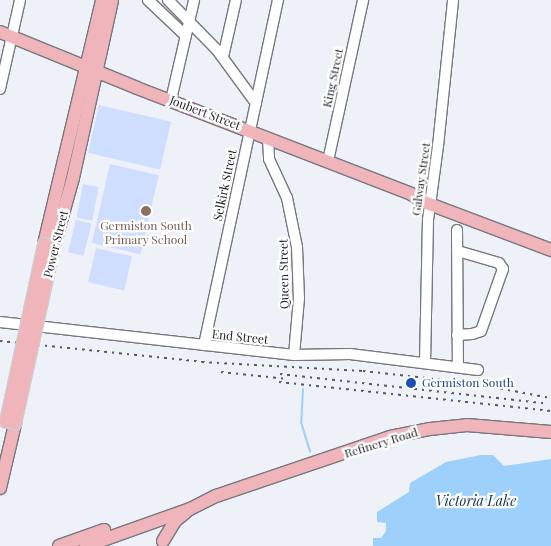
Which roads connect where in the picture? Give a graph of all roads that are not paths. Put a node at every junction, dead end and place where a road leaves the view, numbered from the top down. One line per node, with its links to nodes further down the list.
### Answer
1 (20, 0): 12 (street)
2 (102, 0): 15 (main road, Power Street)
3 (112, 0): 15 (main road, Power Street)
4 (148, 0): 13 (street)
5 (168, 0): 11 (street)
6 (194, 0): 11 (street)
7 (236, 0): 14 (street)
8 (278, 0): 18 (street, Selkirk Street)
9 (363, 0): 21 (street, King Street)
10 (453, 0): 22 (street, Galway Street)
11 (190, 19): 13 (street); 14 (street)
12 (6, 34): 15 (main road, Joubert Street); 16 (street)
13 (186, 36): 17 (street)
14 (223, 57): 18 (street)
15 (91, 69): 17 (main road, Joubert Street); 34 (main road, Power Street, bridge)
16 (0, 89)
17 (171, 100): 19 (main road, Joubert Street)
18 (256, 102): 19 (street, Selkirk Street)
19 (250, 130): 20 (main road, Joubert Street); 29 (street, Selkirk Street)
20 (268, 138): 21 (main road, Joubert Street); 30 (street, Queen Street)
21 (328, 161): 22 (main road, Joubert Street)
22 (431, 201): 24 (main road, Joubert Street); 25 (main road, Joubert Street); 31 (street, Galway Street)
23 (457, 230): 26 (street)
24 (551, 242)
25 (551, 250)
26 (458, 251): 28 (street); 28 (street)
27 (0, 322): 29 (street, End Street)
28 (457, 335): 32 (street)
29 (204, 345): 30 (street, End Street)
30 (294, 355): 31 (street, End Street)
31 (425, 363): 32 (street, End Street)
32 (458, 367): 33 (street, End Street)
33 (478, 370)
34 (10, 423): 36 (main road, Power Street); 37 (main road, Power Street)
35 (551, 432): 38 (main road, Refinery Road)
36 (0, 449)
37 (0, 488)
38 (216, 496): 39 (main road, Refinery Road); 40 (main road, Refinery Road)
39 (190, 509): 40 (main road, Refinery Road); 42 (main road)
40 (164, 513): 41 (main road, Refinery Road); 42 (street); 43 (main road, Refinery Road)
41 (137, 526): 42 (main road); 44 (main road, Refinery Road)
42 (162, 543)
43 (59, 546)
44 (86, 546)

